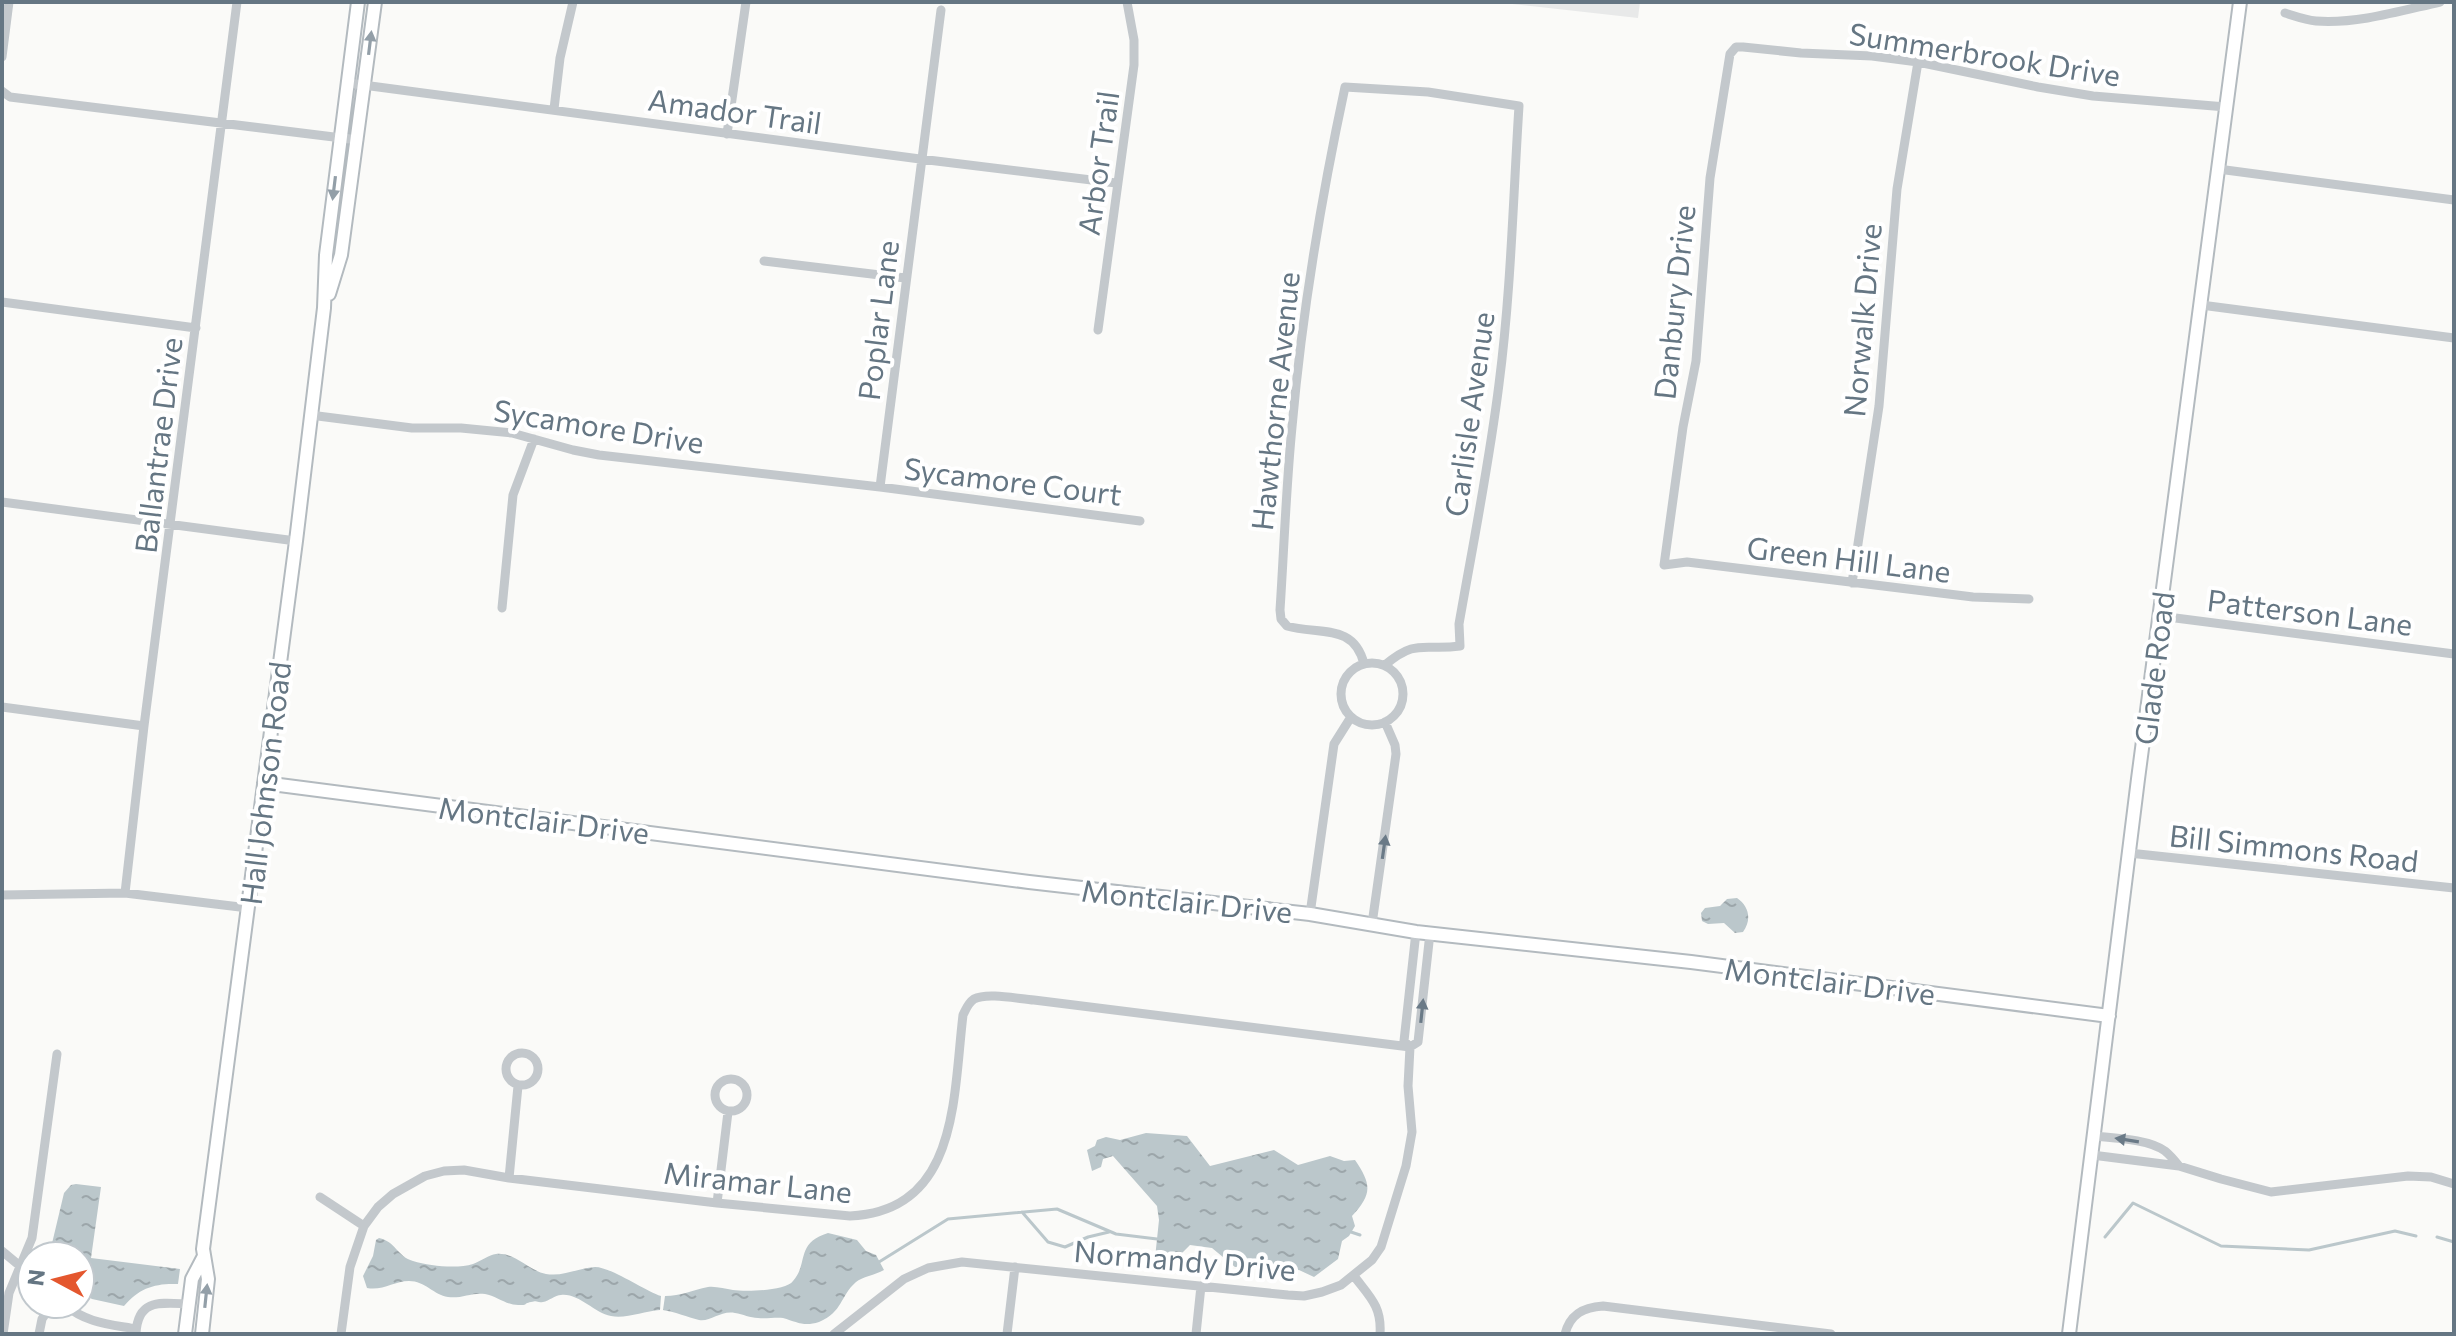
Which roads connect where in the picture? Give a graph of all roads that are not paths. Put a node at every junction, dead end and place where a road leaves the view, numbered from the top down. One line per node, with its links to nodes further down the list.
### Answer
1 (9, 2): 15 (street)
2 (237, 2): 23 (street, Ballantrae Drive)
3 (358, 2): 17 (main road, Hall Johnson Road)
4 (375, 2): 18 (main road, Hall Johnson Road, one-way to 4)
5 (573, 2): 22 (street)
6 (746, 2): 24 (street)
7 (1127, 2): 29 (street, Arbor Trail)
8 (2240, 2): 21 (main road, Glade Road)
9 (2389, 2): 13 (street)
10 (2440, 2): 13 (street)
11 (941, 10): 27 (street, Poplar Lane)
12 (2285, 13): 13 (street)
13 (2390, 13)
14 (1736, 47): 16 (street, Summerbrook Drive); 46 (street, Danbury Drive)
15 (2, 57)
16 (1918, 62): 21 (street, Summerbrook Drive); 47 (street, Norwalk Drive)
17 (348, 83): 18 (street, Amador Trail); 25 (main road, Hall Johnson Road)
18 (365, 84): 22 (street, Amador Trail); 26 (main road, Hall Johnson Road)
19 (1345, 87): 52 (street, Hawthorne Avenue); 53 (street, Carlisle Avenue)
20 (2, 91): 23 (street)
21 (2226, 107): 28 (main road, Glade Road)
22 (554, 109): 24 (street, Amador Trail)
23 (222, 123): 25 (street); 36 (street, Ballantrae Drive)
24 (727, 134): 27 (street, Amador Trail)
25 (341, 138): 26 (street); 35 (main road, Hall Johnson Road, one-way to 35)
26 (358, 140): 35 (main road, Hall Johnson Road)
27 (920, 159): 29 (street, Amador Trail); 32 (street, Poplar Lane)
28 (2218, 169): 30 (street); 34 (main road, Glade Road)
29 (1116, 183): 37 (street, Arbor Trail)
30 (2454, 200)
31 (764, 261): 32 (street)
32 (905, 278): 41 (street, Poplar Lane)
33 (2, 302): 36 (street)
34 (2201, 305): 38 (street); 50 (main road, Glade Road)
35 (324, 308): 39 (main road, Hall Johnson Road)
36 (196, 328): 44 (street, Ballantrae Drive)
37 (1098, 330)
38 (2454, 338)
39 (310, 415): 40 (street, Sycamore Drive); 45 (main road, Hall Johnson Road)
40 (534, 439): 41 (street, Sycamore Drive); 49 (street)
41 (880, 487): 43 (street, Sycamore Court)
42 (2, 502): 44 (street)
43 (1140, 521)
44 (171, 525): 45 (street); 57 (street, Ballantrae Drive)
45 (296, 541): 58 (main road, Hall Johnson Road)
46 (1664, 565): 47 (street, Green Hill Lane)
47 (1852, 583): 48 (street, Green Hill Lane)
48 (2029, 599)
49 (502, 608)
50 (2160, 616): 51 (street, Patterson Lane); 59 (main road, Glade Road)
51 (2454, 654)
52 (1364, 664): 53 (street); 55 (street)
53 (1385, 665): 56 (street)
54 (2, 707): 57 (street)
55 (1351, 717): 56 (street); 64 (street)
56 (1385, 722): 65 (street, one-way to 56)
57 (144, 726): 61 (street, Ballantrae Drive)
58 (264, 783): 63 (main road, Hall Johnson Road); 64 (main road, Montclair Drive)
59 (2129, 853): 60 (street, Bill Simmons Road); 67 (main road, Glade Road)
60 (2454, 888)
61 (125, 893): 62 (street); 63 (street)
62 (2, 895)
63 (248, 908): 81 (main road, Hall Johnson Road)
64 (1310, 914): 65 (main road, Montclair Drive)
65 (1372, 924): 66 (main road, Montclair Drive)
66 (1423, 932): 67 (main road, Montclair Drive); 68 (street, Normandy Drive)
67 (2109, 1016): 72 (main road, Glade Road)
68 (1407, 1044): 78 (street, Miramar Lane); 84 (street, Normandy Drive)
69 (57, 1054): 80 (street)
70 (518, 1086): 75 (street)
71 (728, 1112): 78 (street)
72 (2095, 1136): 73 (main road, Glade Road); 74 (street, one-way to 72)
73 (2092, 1155): 74 (street); 101 (main road, Glade Road)
74 (2179, 1166): 76 (street)
75 (509, 1178): 78 (street, Miramar Lane); 79 (street, Miramar Lane)
76 (2454, 1184)
77 (320, 1197): 79 (street)
78 (717, 1203)
79 (364, 1226): 93 (street, Miramar Lane)
80 (31, 1240)
81 (203, 1258): 86 (main road, Hall Johnson Road); 92 (main road, Hall Johnson Road, one-way to 81)
82 (1015, 1267): 85 (street, Normandy Drive); 94 (street, Normandy Drive); 95 (street)
83 (16, 1273): 90 (street)
84 (1354, 1276): 85 (street, Normandy Drive); 97 (street)
85 (1201, 1286): 96 (street)
86 (189, 1304): 89 (street); 91 (main road, Hall Johnson Road)
87 (88, 1320): 89 (street)
88 (1738, 1322): 98 (street); 99 (street); 100 (street)
89 (136, 1331)
90 (3, 1334)
91 (185, 1334)
92 (202, 1334)
93 (341, 1334)
94 (834, 1334)
95 (1007, 1334)
96 (1196, 1334)
97 (1380, 1334)
98 (1565, 1334)
99 (1736, 1334)
100 (1831, 1334)
101 (2069, 1334)

